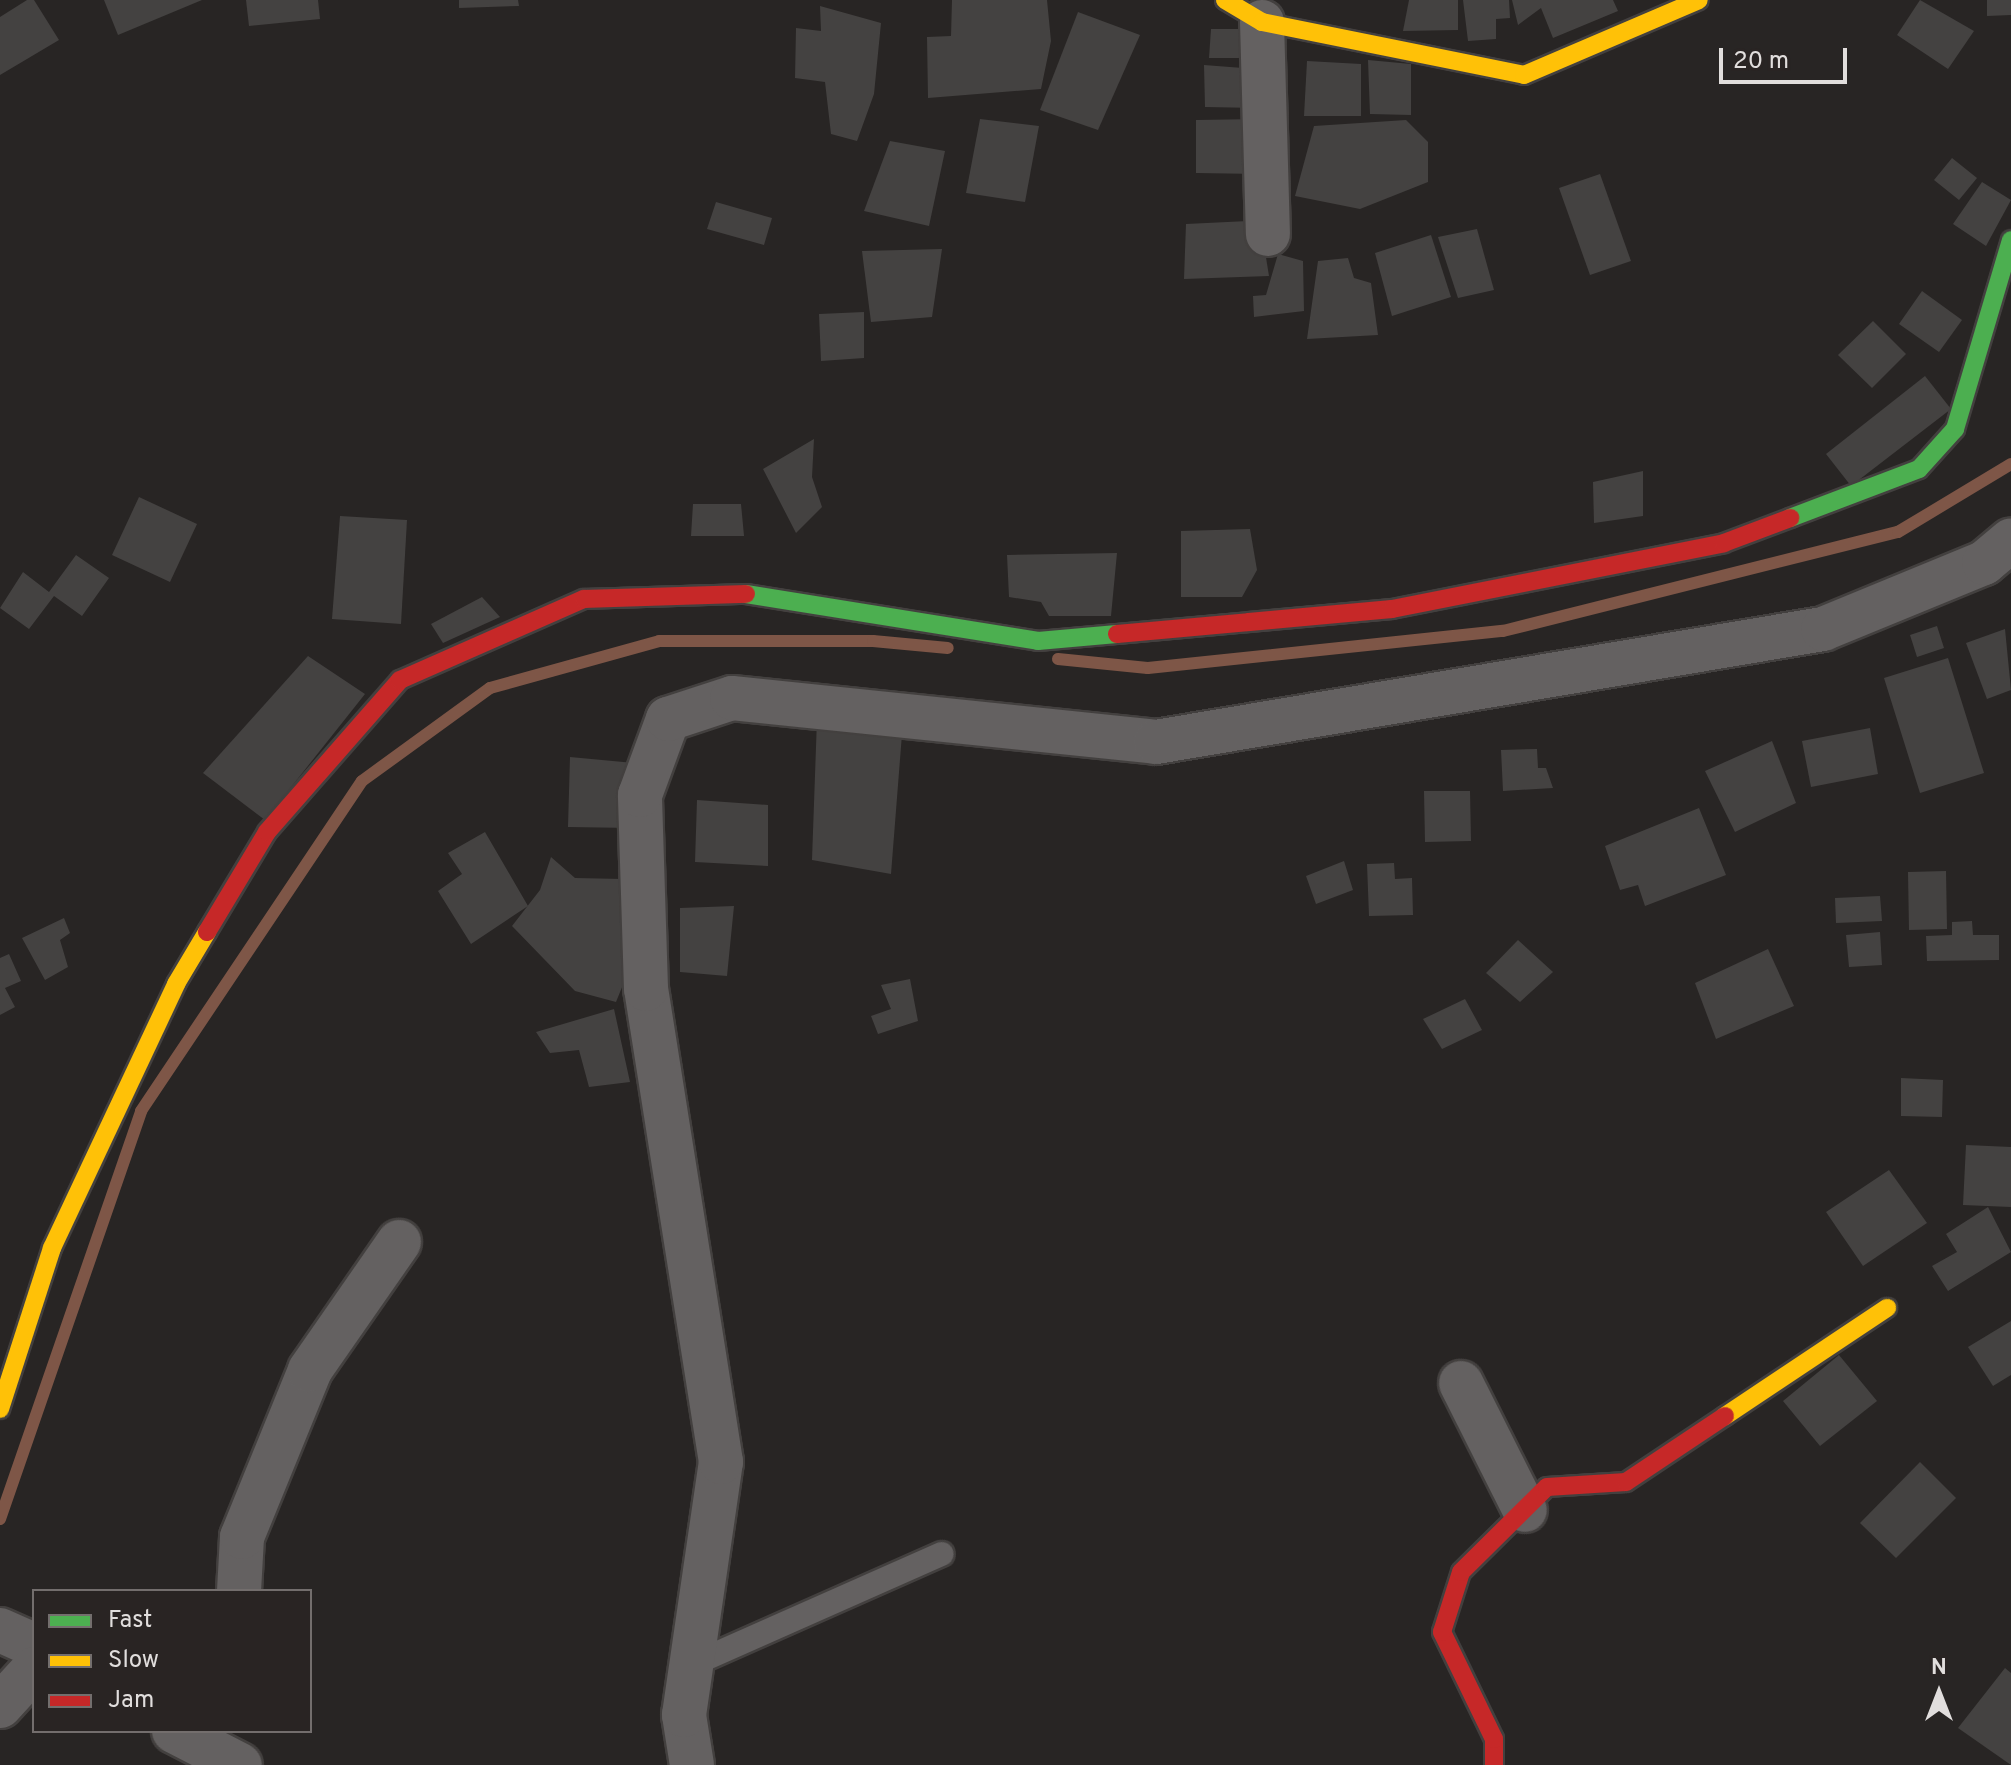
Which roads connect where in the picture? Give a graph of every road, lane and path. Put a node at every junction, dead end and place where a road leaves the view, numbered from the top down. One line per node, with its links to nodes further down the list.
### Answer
1 (1225, 0): 3 (street)
2 (1699, 0): 3 (street)
3 (1262, 22): 4 (street)
4 (1268, 234)
5 (2011, 240): 10 (street)
6 (2011, 540): 15 (street)
7 (399, 1242): 13 (street)
8 (1887, 1308): 11 (street)
9 (1461, 1383): 11 (street)
10 (0, 1409)
11 (1525, 1510): 20 (street)
12 (941, 1554): 15 (lane)
13 (239, 1589)
14 (22, 1645): 16 (street)
15 (691, 1665): 19 (street)
16 (0, 1706)
17 (180, 1733): 18 (street)
18 (232, 1752)
19 (692, 1765)
20 (1494, 1765)

